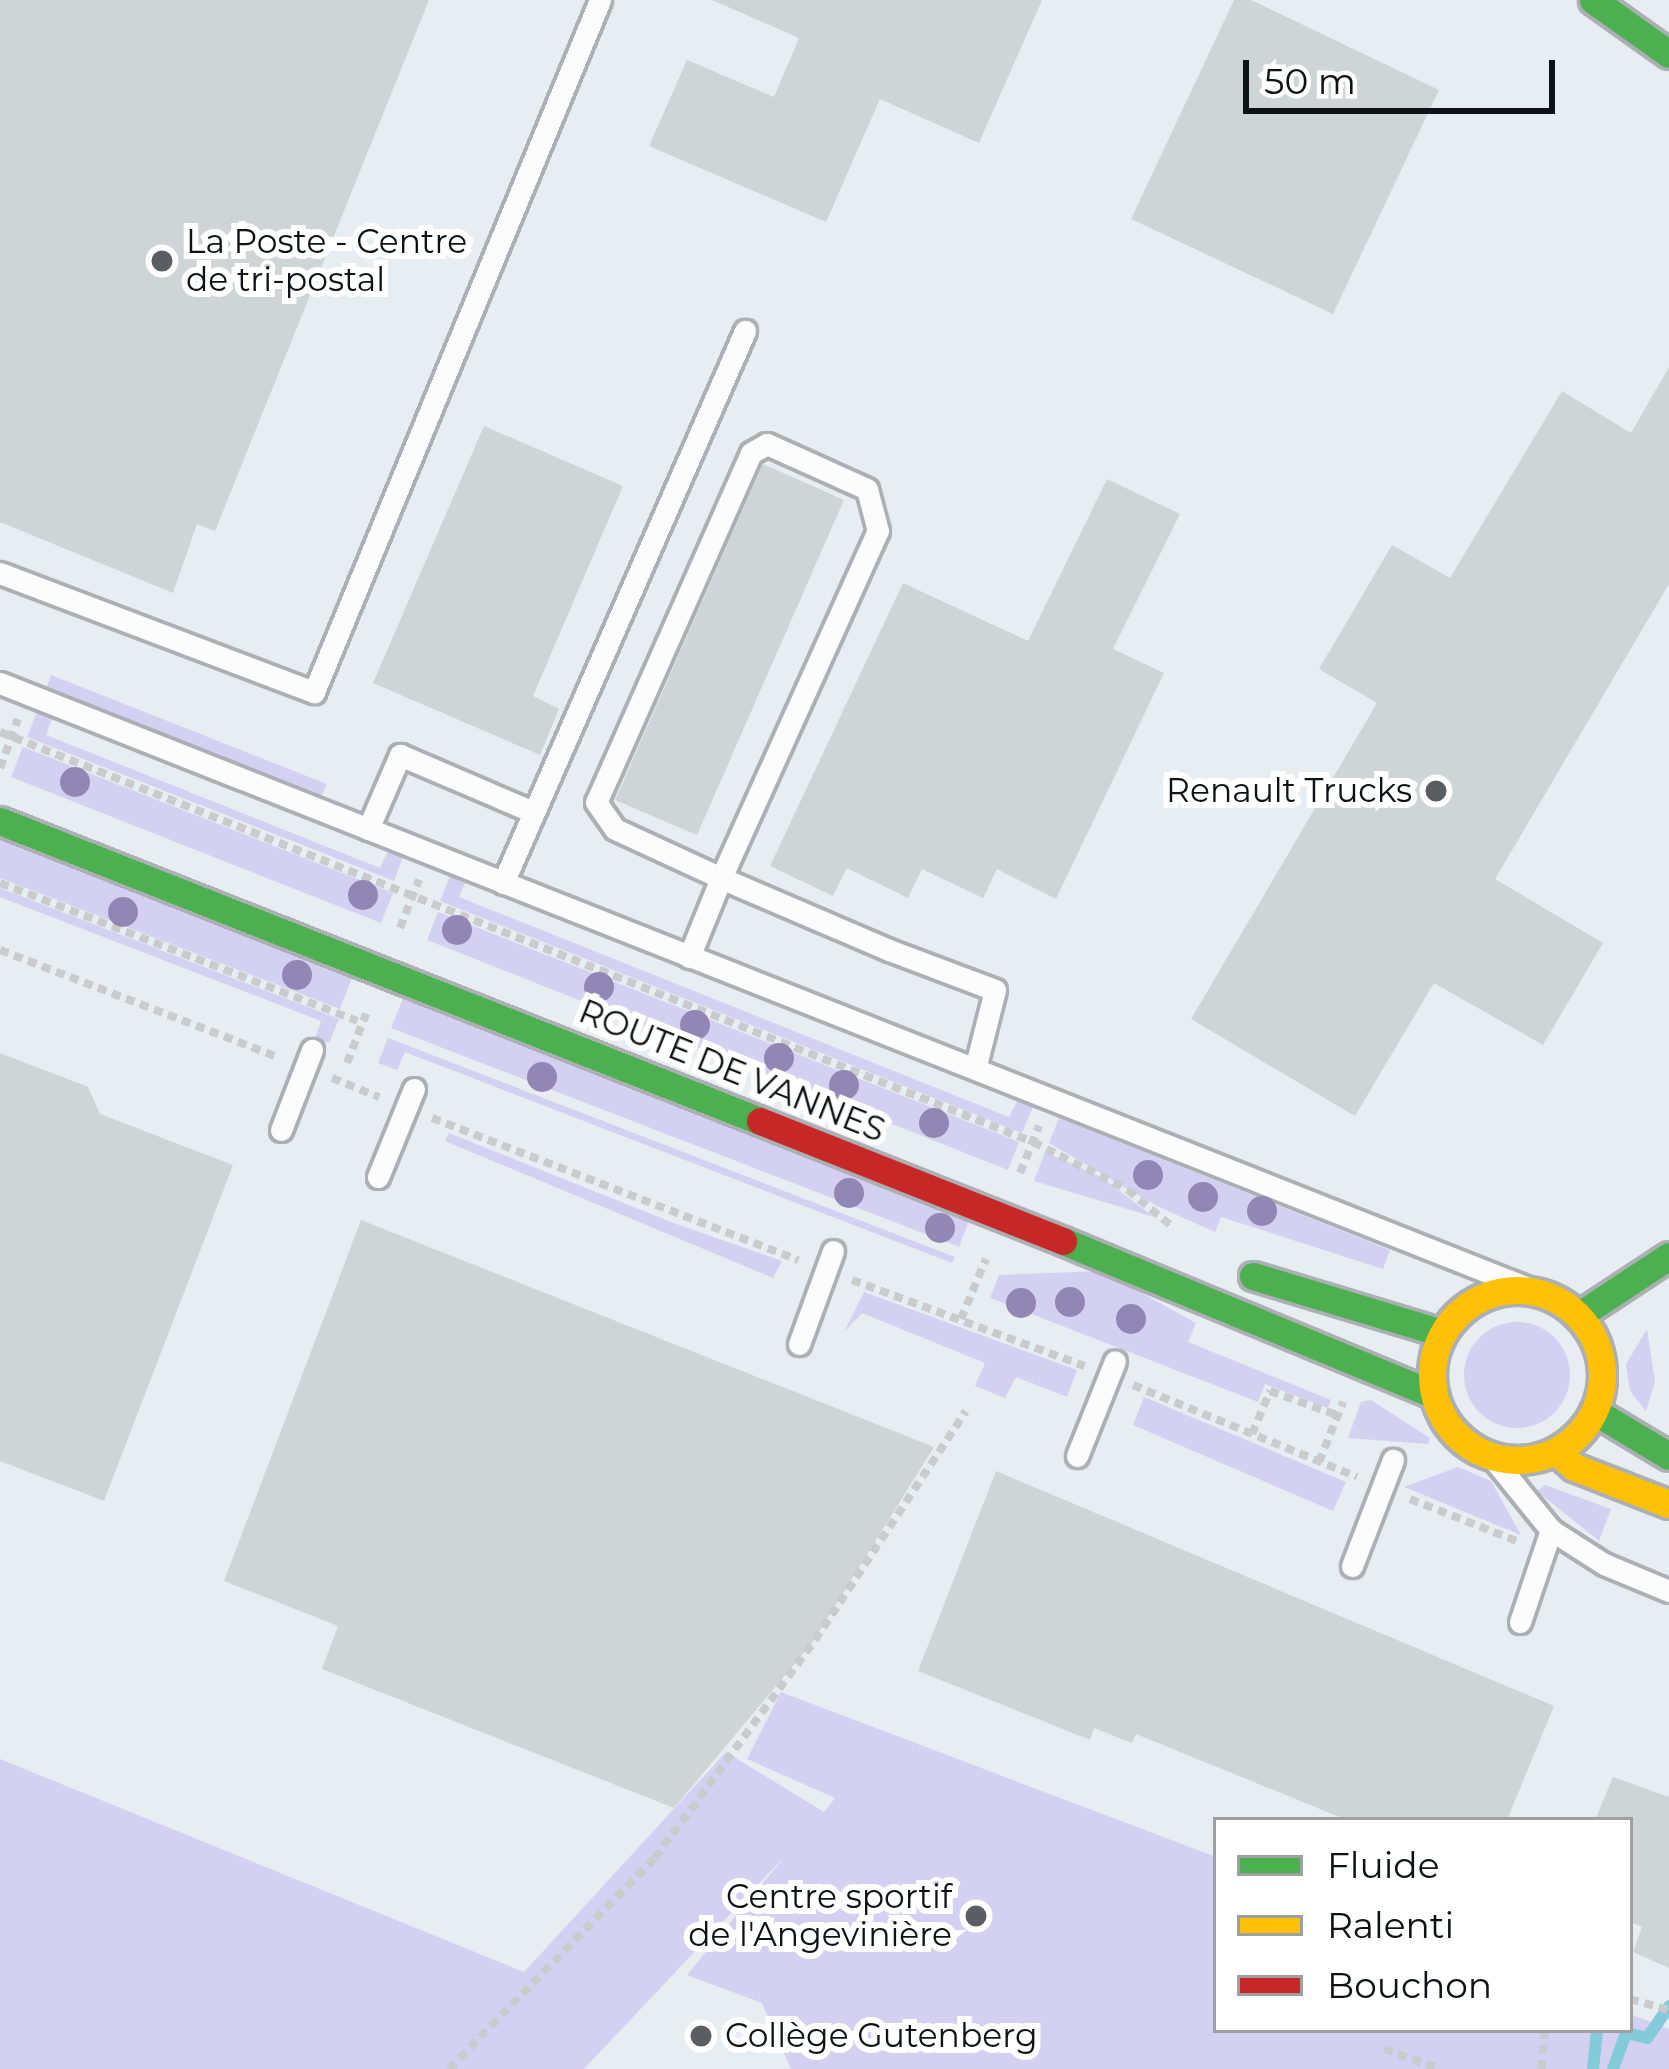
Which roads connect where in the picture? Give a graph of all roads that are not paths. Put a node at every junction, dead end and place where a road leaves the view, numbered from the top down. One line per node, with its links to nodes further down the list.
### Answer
1 (600, 0): 5 (lane)
2 (1593, 0): 3 (main road)
3 (1669, 54)
4 (745, 331): 7 (lane)
5 (0, 573)
6 (0, 683): 9 (lane)
7 (533, 812): 9 (lane); 11 (lane)
8 (0, 820): 26 (main road, ROUTE DE VANNES)
9 (368, 829): 11 (lane)
10 (721, 878): 10 (lane); 12 (lane); 14 (lane)
11 (503, 883): 12 (lane)
12 (689, 957): 14 (lane)
13 (313, 1050): 16 (lane)
14 (975, 1070): 21 (lane)
15 (414, 1090): 17 (lane)
16 (281, 1130)
17 (378, 1177)
18 (833, 1251): 24 (lane)
19 (1669, 1256): 22 (main road)
20 (1197, 1258): 23 (main road)
21 (1546, 1295): 22 (main road); 23 (main road)
22 (1578, 1316): 27 (main road)
23 (1442, 1333): 26 (main road)
24 (799, 1344)
25 (1114, 1361): 29 (lane)
26 (1434, 1395): 30 (main road)
27 (1594, 1411): 28 (main road); 31 (main road)
28 (1556, 1451): 30 (main road); 33 (main road)
29 (1077, 1456)
30 (1491, 1456): 34 (lane)
31 (1669, 1456)
32 (1393, 1460): 35 (lane)
33 (1669, 1504)
34 (1551, 1530): 36 (lane); 37 (lane)
35 (1352, 1566)
36 (1669, 1591)
37 (1520, 1622)

